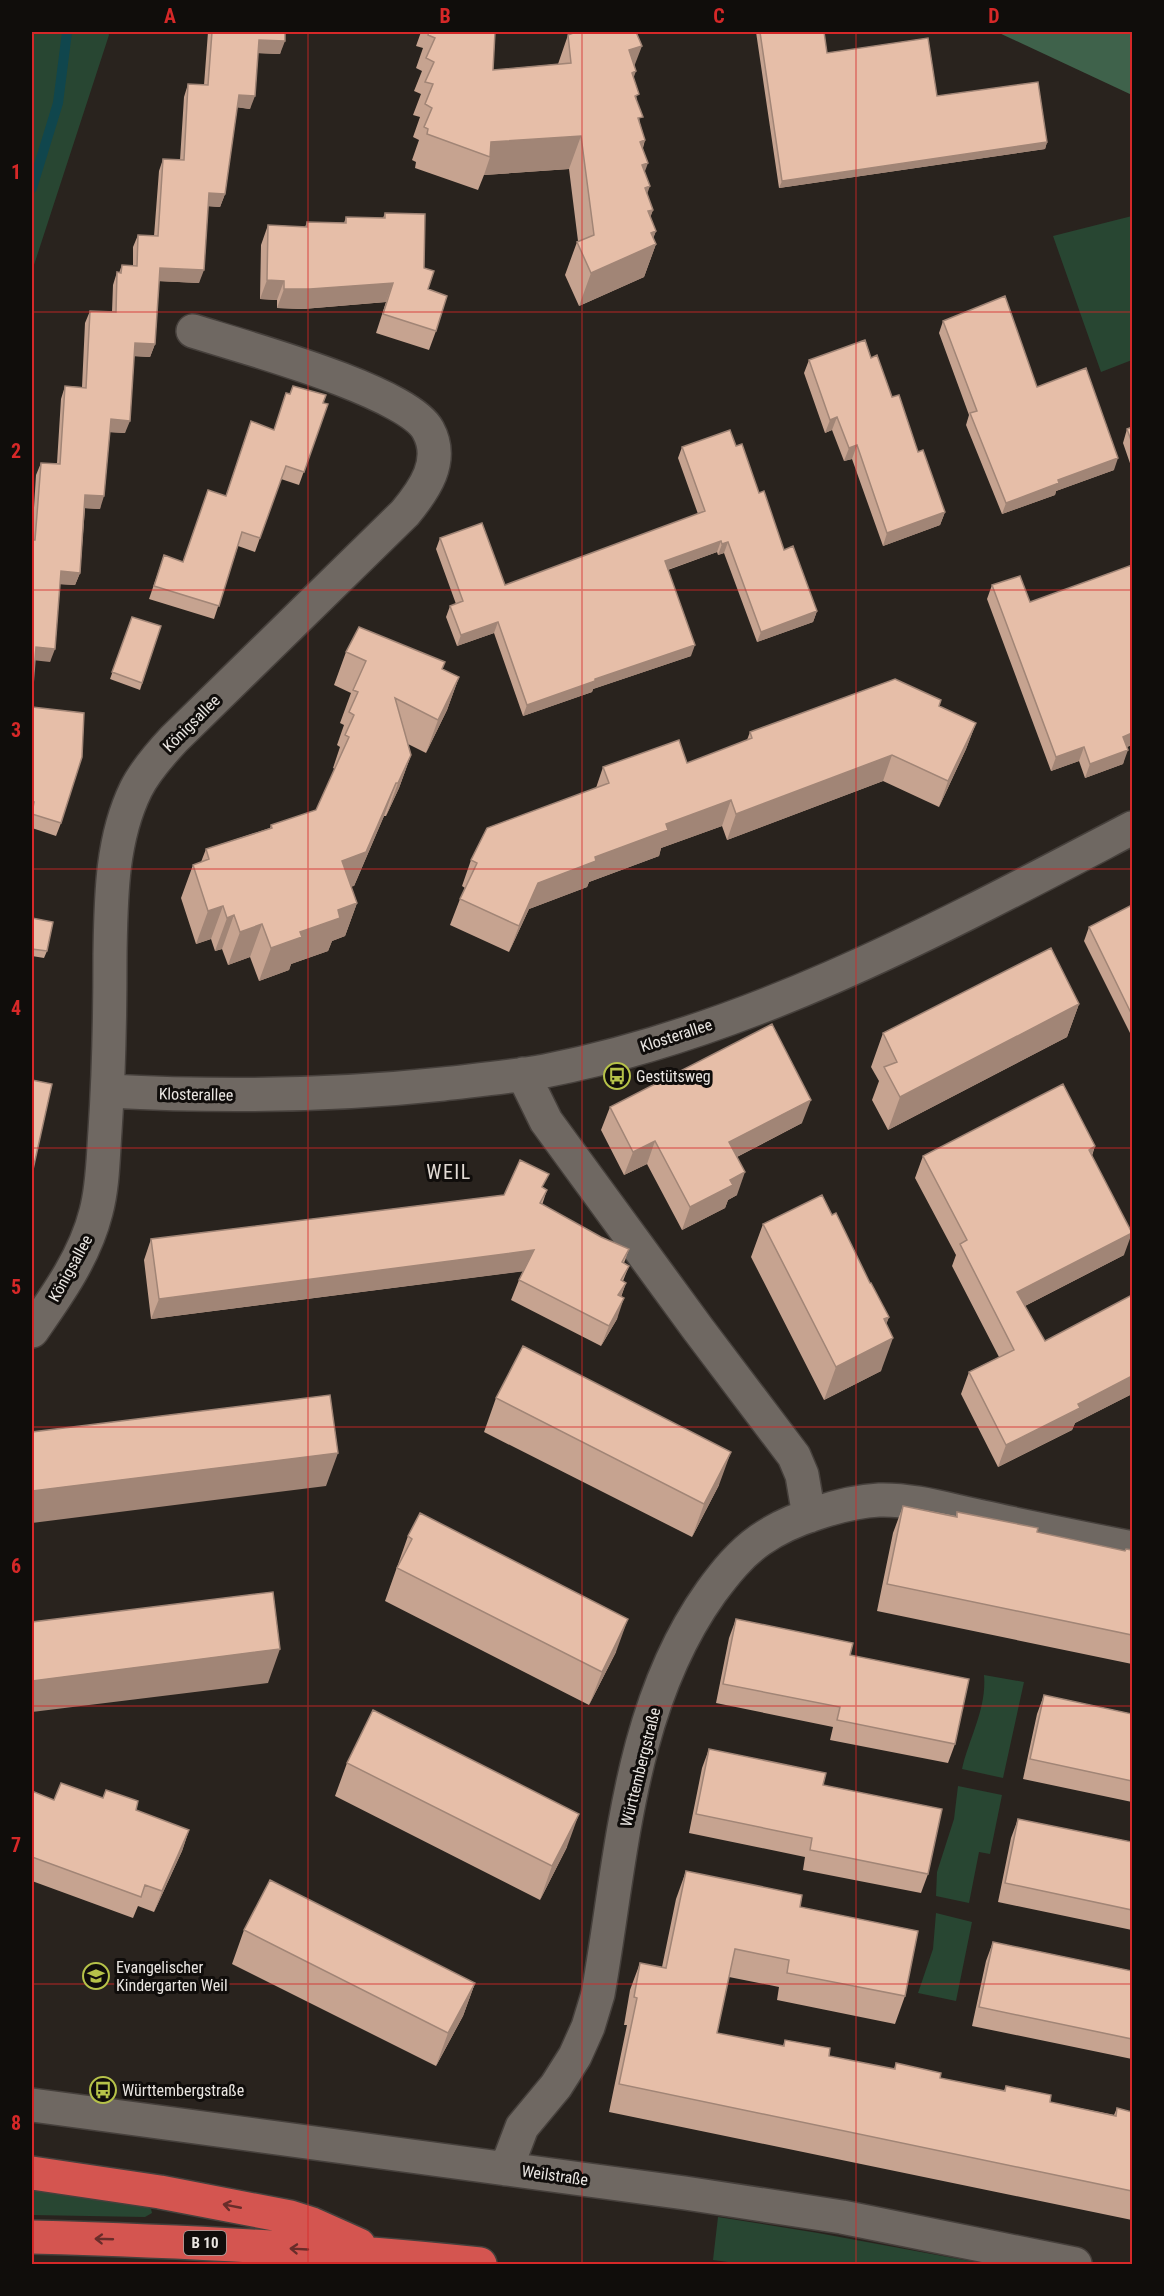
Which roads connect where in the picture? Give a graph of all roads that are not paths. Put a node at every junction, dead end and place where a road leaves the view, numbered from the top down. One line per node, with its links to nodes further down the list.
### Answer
1 (193, 331): 4 (street, Königsallee)
2 (1132, 828): 3 (street, Klosterallee)
3 (523, 1074): 4 (street, Klosterallee); 6 (street)
4 (108, 1091): 5 (street, Königsallee)
5 (32, 1331)
6 (808, 1516): 7 (street, Württembergstraße); 9 (street, Württembergstraße)
7 (1132, 1548)
8 (32, 2105): 9 (street, Weilstraße)
9 (506, 2169): 14 (street, Weilstraße)
10 (32, 2173): 12 (highway, one-way to 10)
11 (32, 2237): 12 (highway, B 10, one-way to 11)
12 (378, 2253): 13 (highway, B 10)
13 (480, 2265)
14 (1075, 2265)

